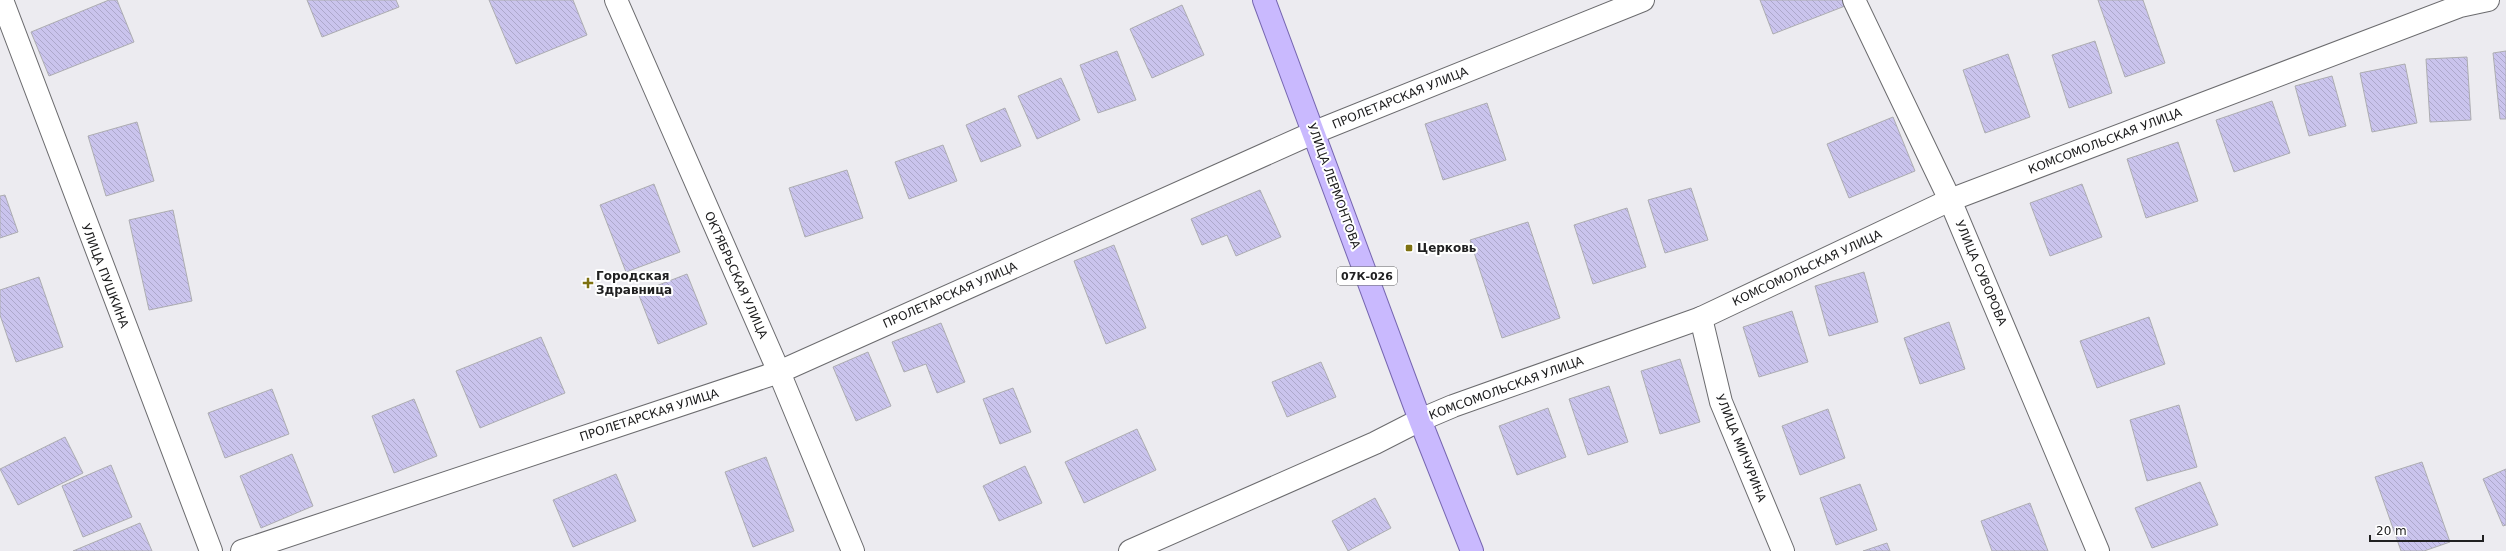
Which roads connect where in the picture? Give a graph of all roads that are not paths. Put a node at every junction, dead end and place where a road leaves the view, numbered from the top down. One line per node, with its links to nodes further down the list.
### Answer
1 (2, 0): 12 (street, УЛИЦА ПУШКИНА)
2 (616, 0): 10 (street, ОКТЯБРЬСКАЯ УЛИЦА)
3 (1264, 0): 7 (main road, УЛИЦА ЛЕРМОНТОВА / 07К-026)
4 (1642, 0): 7 (street, ПРОЛЕТАРСКАЯ УЛИЦА)
5 (1854, 0): 8 (street, УЛИЦА СУВОРОВА)
6 (2488, 0): 8 (street, КОМСОМОЛЬСКАЯ УЛИЦА)
7 (1315, 132): 10 (street, ПРОЛЕТАРСКАЯ УЛИЦА); 11 (main road, УЛИЦА ЛЕРМОНТОВА / 07К-026)
8 (1950, 200): 9 (street, КОМСОМОЛЬСКАЯ УЛИЦА); 18 (street, УЛИЦА СУВОРОВА)
9 (1701, 318): 11 (street, КОМСОМОЛЬСКАЯ УЛИЦА); 17 (street, УЛИЦА МИЧУРИНА)
10 (779, 372): 13 (street, ПРОЛЕТАРСКАЯ УЛИЦА); 14 (street, ОКТЯБРЬСКАЯ УЛИЦА)
11 (1420, 420): 15 (street, КОМСОМОЛЬСКАЯ УЛИЦА); 16 (main road, УЛИЦА ЛЕРМОНТОВА / 07К-026)
12 (211, 551)
13 (242, 551)
14 (853, 551)
15 (1130, 551)
16 (1472, 551)
17 (1783, 551)
18 (2098, 551)

